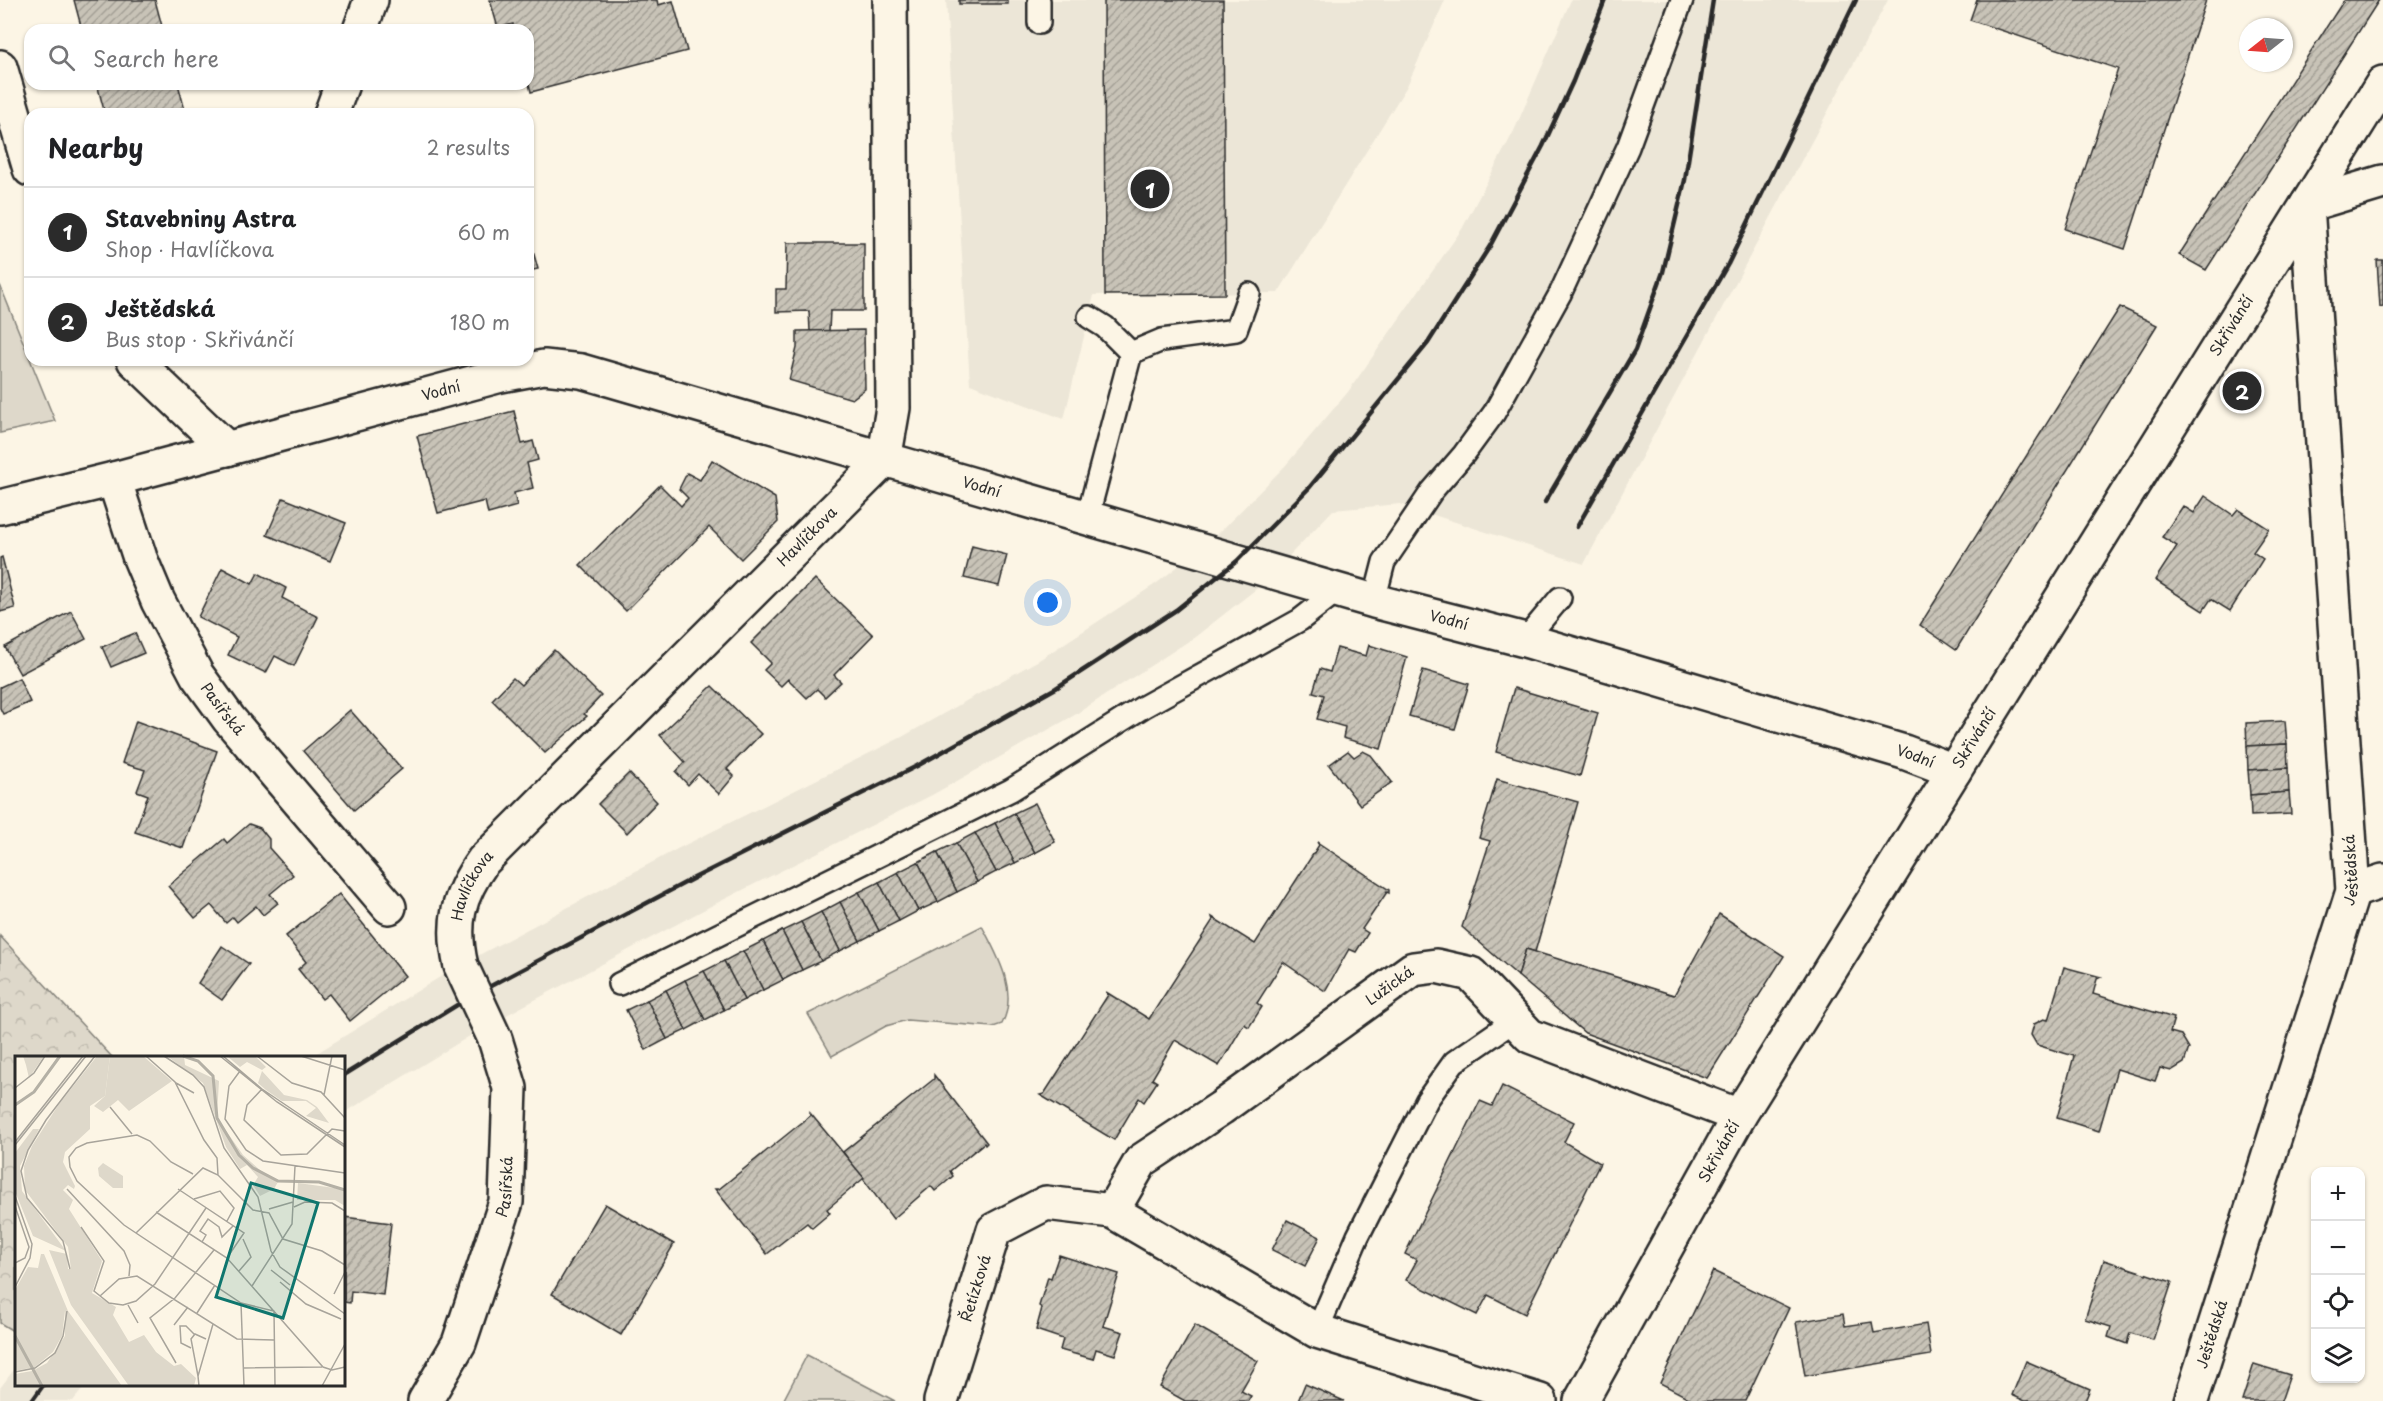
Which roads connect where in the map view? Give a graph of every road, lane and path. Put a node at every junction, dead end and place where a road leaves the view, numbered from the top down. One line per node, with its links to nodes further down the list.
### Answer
1 (371, 0): 6 (street)
2 (890, 0): 19 (street)
3 (1040, 0): 5 (lane)
4 (1682, 0): 25 (lane)
5 (1038, 23)
6 (362, 24)
7 (0, 67): 11 (street)
8 (2383, 83): 13 (street, Skřivánčí)
9 (340, 90): 10 (street)
10 (333, 108)
11 (24, 149)
12 (2383, 182): 13 (street)
13 (2307, 205): 27 (street, Skřivánčí); 28 (street, Ještědská)
14 (1249, 294): 16 (lane)
15 (1089, 317): 16 (lane)
16 (1131, 353): 22 (lane)
17 (151, 366): 18 (street)
18 (227, 448): 19 (street, Vodní); 20 (street, Vodní)
19 (884, 460): 22 (street, Vodní); 30 (street, Havlíčkova)
20 (114, 479): 21 (street, Vodní); 29 (street, Pasířská)
21 (0, 507)
22 (1087, 519): 23 (street, Vodní)
23 (1337, 591): 25 (street, Vodní); 31 (lane)
24 (1560, 598): 26 (lane)
25 (1374, 602): 26 (street, Vodní)
26 (1525, 640): 27 (street, Vodní)
27 (1954, 771): 33 (street, Skřivánčí)
28 (2368, 886): 40 (street, Ještědská)
29 (388, 907)
30 (461, 966): 36 (street, Pasířská, bridge)
31 (619, 984)
32 (1515, 1020): 33 (street, Lužická); 34 (street, Lužická); 35 (lane)
33 (1738, 1116): 39 (street, Skřivánčí)
34 (1112, 1211): 35 (street); 37 (street, Řetízková)
35 (1317, 1331): 38 (street)
36 (425, 1401)
37 (941, 1401)
38 (1540, 1401)
39 (1581, 1401)
40 (2191, 1401)

